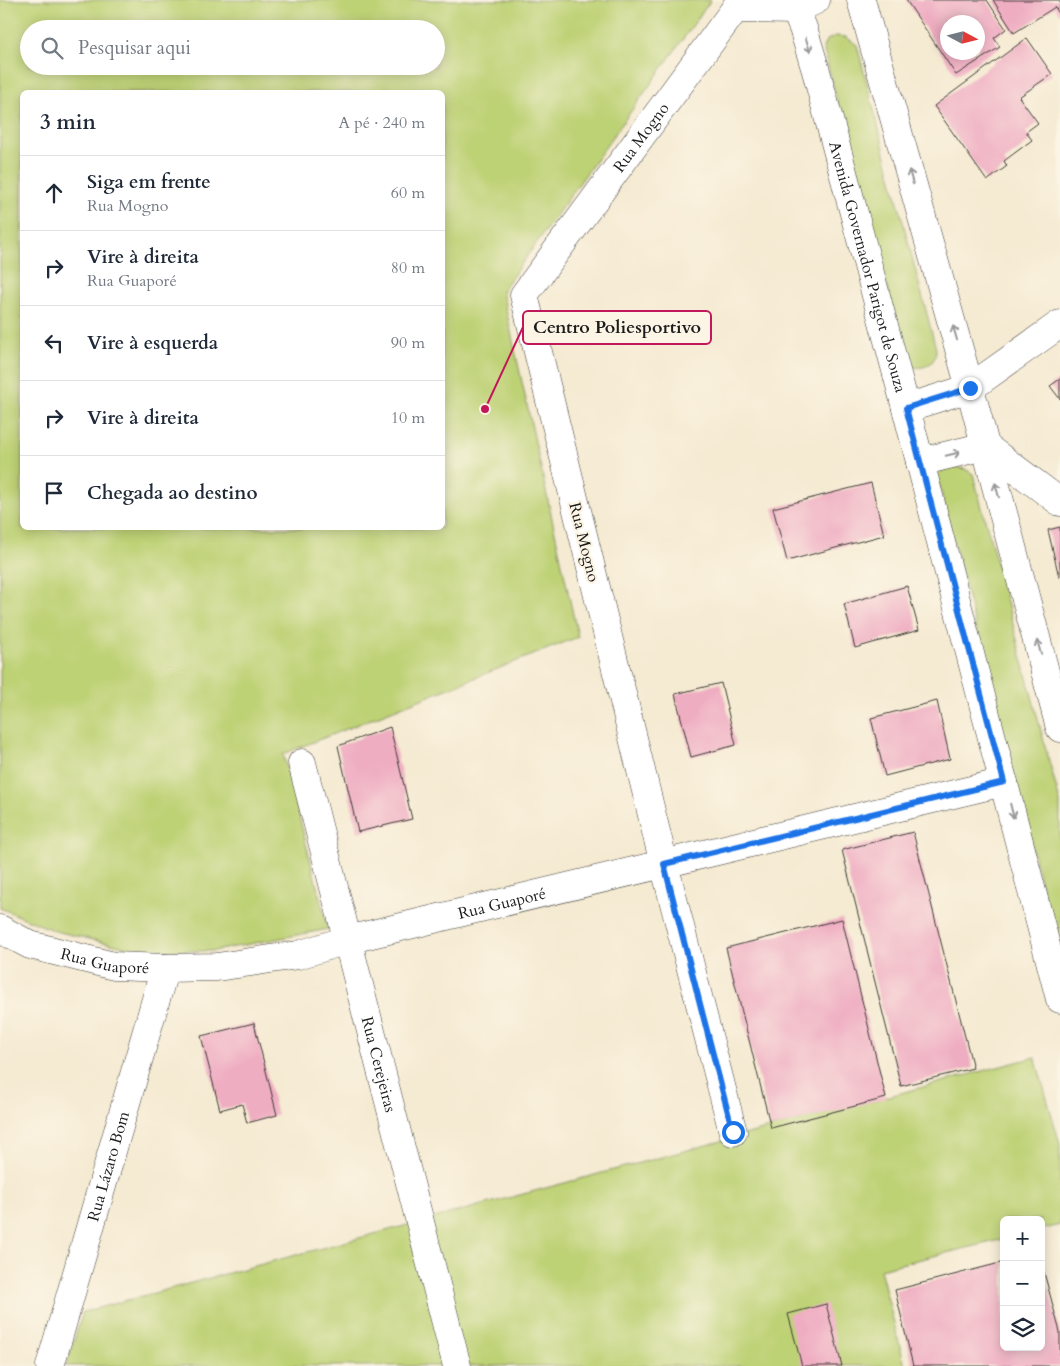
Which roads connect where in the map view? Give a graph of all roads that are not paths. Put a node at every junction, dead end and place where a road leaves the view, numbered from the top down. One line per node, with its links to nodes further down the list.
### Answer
1 (861, 0): 5 (street, one-way to 1)
2 (801, 3): 3 (street, Rua Mogno); 6 (street, Avenida Governador Parigot de Souza, one-way to 6)
3 (737, 5): 13 (street, Rua Mogno)
4 (1060, 324): 5 (street)
5 (970, 388): 6 (street); 7 (street)
6 (906, 408): 8 (street, Avenida Governador Parigot de Souza)
7 (985, 446): 8 (street, one-way to 7); 9 (street); 10 (street, one-way to 7)
8 (920, 462): 12 (street, Avenida Governador Parigot de Souza)
9 (1060, 502)
10 (1060, 728)
11 (302, 762): 15 (street, Rua Cerejeiras)
12 (1004, 782): 13 (street, Rua Guaporé); 17 (street, Avenida Governador Parigot de Souza, one-way to 17)
13 (664, 864): 15 (street, Rua Guaporé); 18 (street, Rua Mogno)
14 (0, 929): 16 (street, Rua Guaporé)
15 (347, 940): 16 (street, Rua Guaporé); 19 (street, Rua Cerejeiras)
16 (165, 968): 20 (street, Rua Lázaro Bom)
17 (1060, 999)
18 (733, 1132)
19 (454, 1365)
20 (50, 1366)

